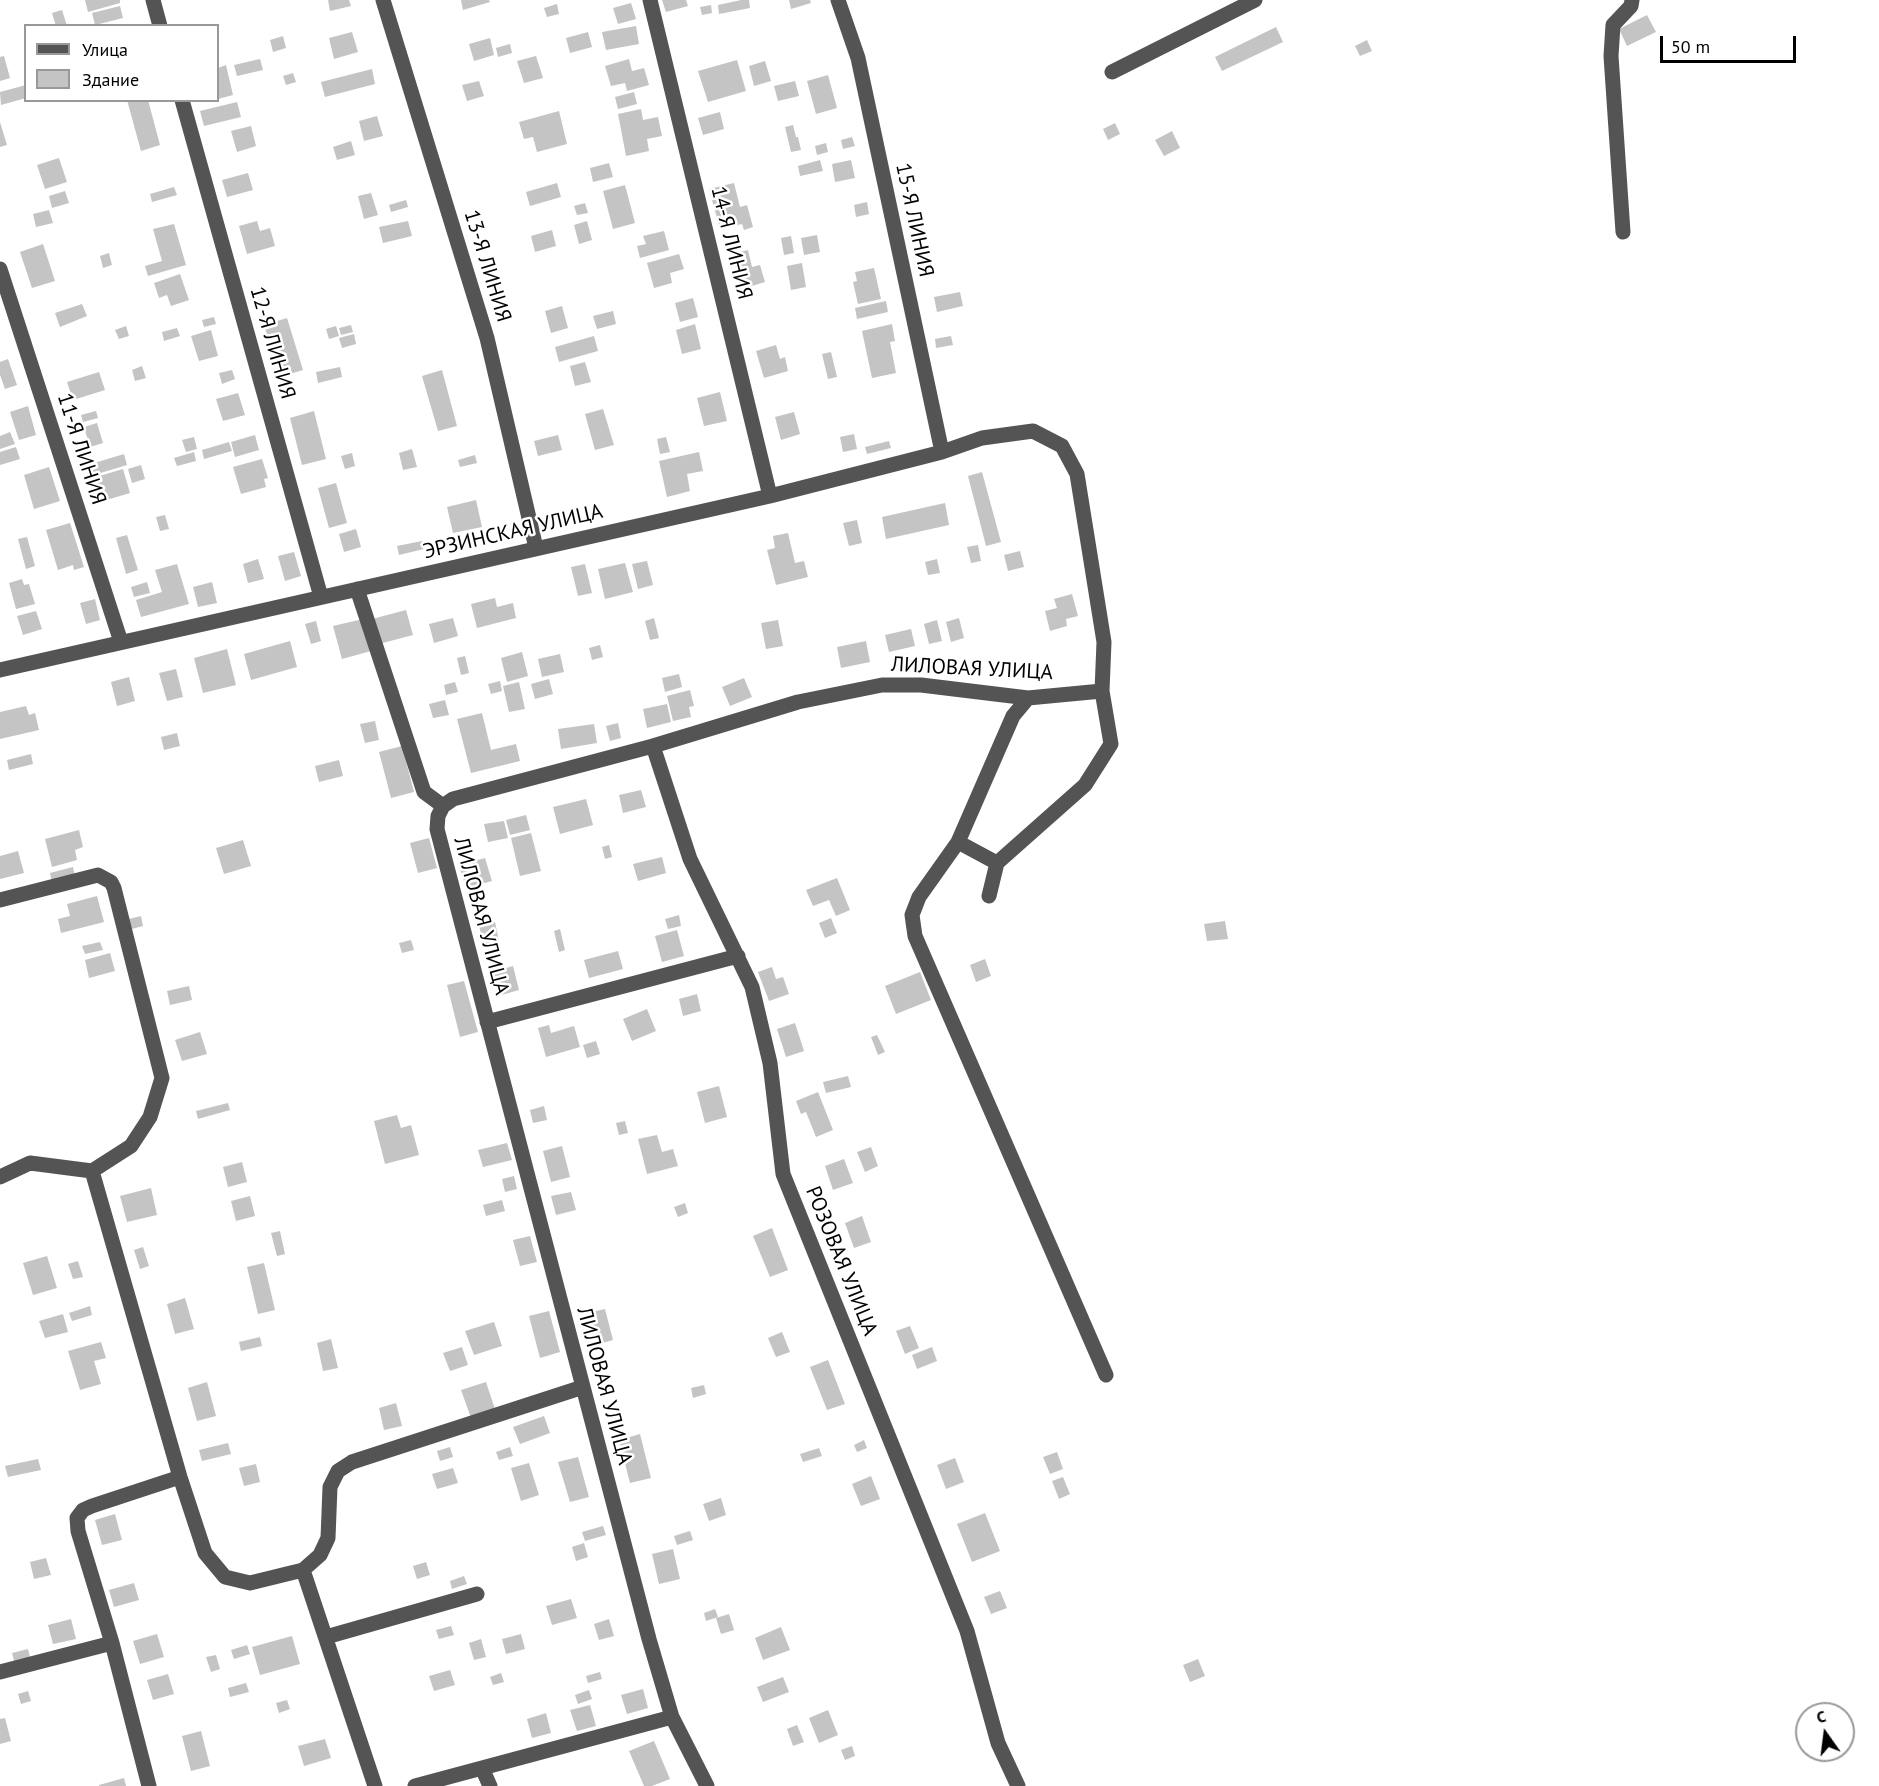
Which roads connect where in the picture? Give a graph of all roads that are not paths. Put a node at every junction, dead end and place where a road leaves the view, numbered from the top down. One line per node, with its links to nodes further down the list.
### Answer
1 (153, 0): 7 (street)
2 (383, 0): 14 (street, 13-Я ЛИНИЯ)
3 (650, 0): 13 (street, 14-Я ЛИНИЯ)
4 (838, 0): 12 (street, 15-Я ЛИНИЯ)
5 (1255, 0): 8 (street)
6 (1632, 0): 10 (street)
7 (159, 24)
8 (1112, 72)
9 (183, 102): 16 (street, 12-Я ЛИНИЯ)
10 (1623, 232)
11 (0, 268): 17 (street, 11-Я ЛИНИЯ)
12 (942, 452): 13 (street, ЭРЗИНСКАЯ УЛИЦА); 19 (street, ЭРЗИНСКАЯ УЛИЦА)
13 (770, 496): 14 (street, ЭРЗИНСКАЯ УЛИЦА)
14 (536, 548): 15 (street, ЭРЗИНСКАЯ УЛИЦА)
15 (357, 589): 16 (street, ЭРЗИНСКАЯ УЛИЦА); 22 (street)
16 (321, 597): 17 (street, ЭРЗИНСКАЯ УЛИЦА)
17 (122, 642): 18 (street, ЭРЗИНСКАЯ УЛИЦА)
18 (0, 670)
19 (1102, 691): 20 (street, ЛИЛОВАЯ УЛИЦА); 24 (street)
20 (1029, 698): 21 (street, ЛИЛОВАЯ УЛИЦА); 23 (street)
21 (652, 746): 22 (street, ЛИЛОВАЯ УЛИЦА); 27 (street, РОЗОВАЯ УЛИЦА)
22 (443, 806): 28 (street, ЛИЛОВАЯ УЛИЦА)
23 (958, 842): 24 (street); 31 (street)
24 (997, 863): 25 (street)
25 (989, 896)
26 (0, 900): 29 (street)
27 (738, 956): 28 (street); 46 (street, РОЗОВАЯ УЛИЦА)
28 (487, 1022): 32 (street, ЛИЛОВАЯ УЛИЦА)
29 (92, 1171): 30 (street); 33 (street)
30 (0, 1177)
31 (1106, 1375)
32 (583, 1387): 34 (street); 39 (street, ЛИЛОВАЯ УЛИЦА)
33 (180, 1477): 34 (street); 37 (street)
34 (303, 1570): 36 (street)
35 (477, 1594): 36 (street)
36 (326, 1636): 42 (street)
37 (112, 1643): 38 (street); 41 (street)
38 (0, 1672)
39 (672, 1717): 40 (street); 45 (street, ЛИЛОВАЯ УЛИЦА)
40 (482, 1768): 43 (street); 44 (street)
41 (149, 1786)
42 (375, 1786)
43 (415, 1786)
44 (490, 1786)
45 (707, 1786)
46 (1018, 1786)

